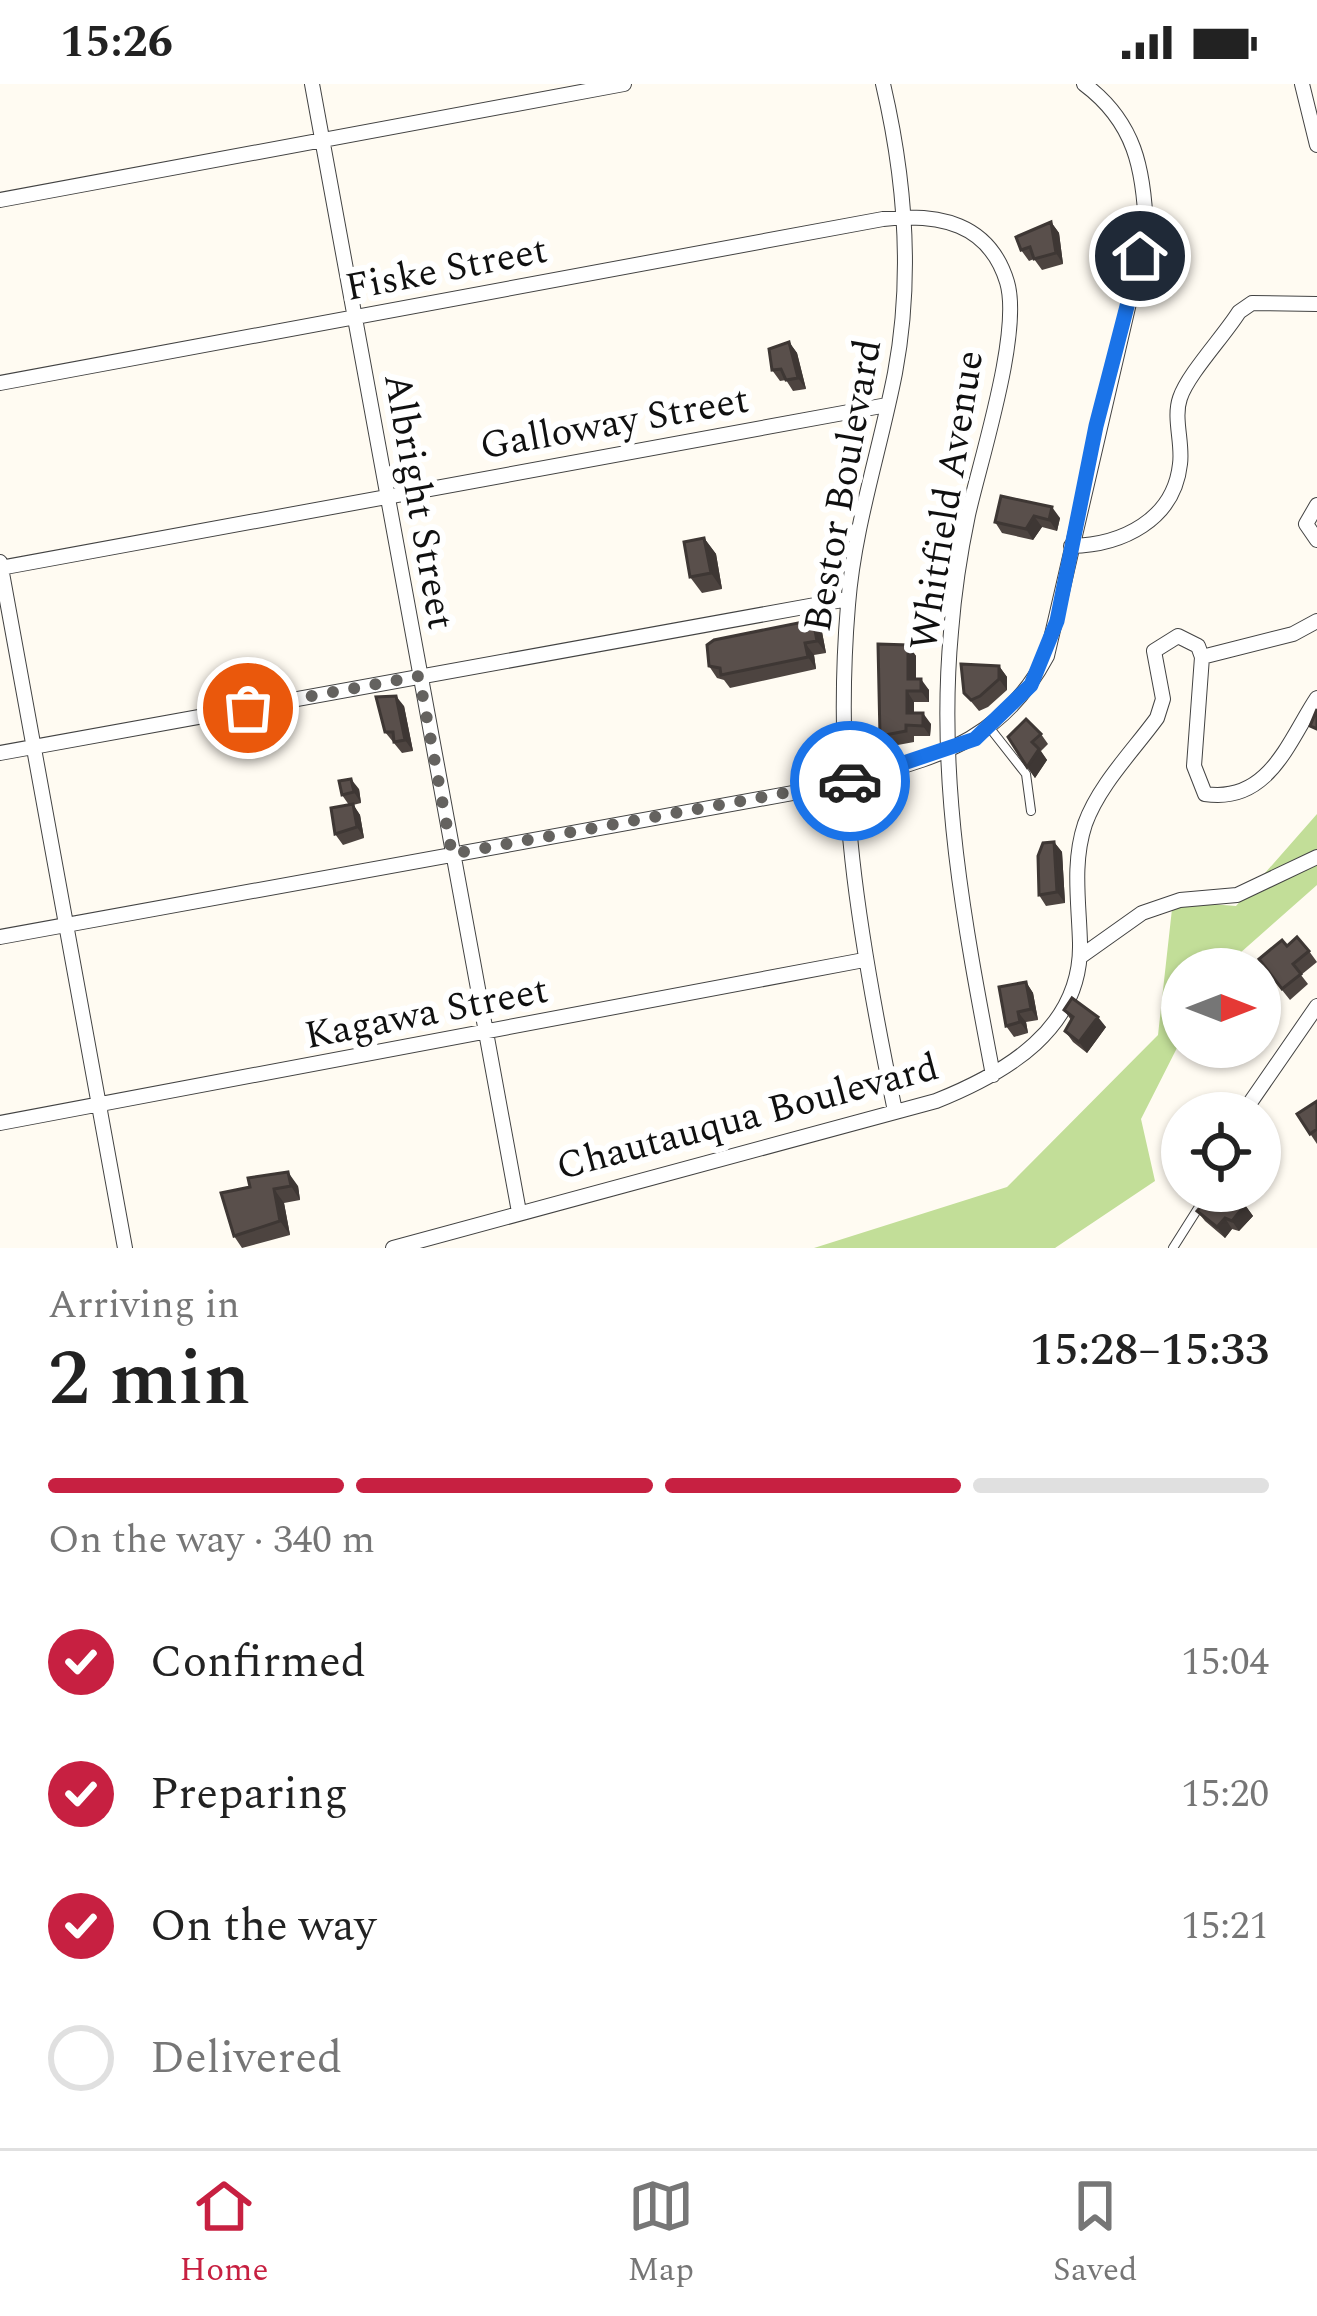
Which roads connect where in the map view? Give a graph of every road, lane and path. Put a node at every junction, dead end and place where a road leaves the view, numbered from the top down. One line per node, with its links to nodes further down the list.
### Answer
1 (312, 84): 6 (street, Albright Street)
2 (624, 84): 6 (street)
3 (883, 84): 9 (street, Bestor Boulevard)
4 (1084, 84): 17 (street)
5 (1302, 84): 7 (street)
6 (322, 139): 8 (street); 11 (street, Albright Street)
7 (1317, 145)
8 (0, 200)
9 (904, 217): 11 (street, Fiske Street); 13 (street, Bestor Boulevard); 27 (street, Whitfield Avenue)
10 (1317, 304): 17 (street)
11 (353, 318): 12 (street, Fiske Street); 14 (street, Albright Street)
12 (0, 382)
13 (887, 405): 14 (street, Galloway Street); 19 (street, Bestor Boulevard)
14 (387, 496): 18 (street, Galloway Street); 22 (street, Albright Street)
15 (1317, 505): 16 (street)
16 (1317, 540)
17 (1072, 546): 24 (street)
18 (0, 566): 25 (street)
19 (848, 599): 22 (street); 28 (street, Bestor Boulevard)
20 (1317, 621): 21 (street)
21 (1202, 657): 23 (street); 34 (street, Chautauqua Boulevard)
22 (419, 676): 25 (street); 30 (street, Albright Street)
23 (1317, 698)
24 (989, 727): 27 (street); 29 (lane)
25 (32, 747): 26 (street); 32 (street)
26 (0, 753)
27 (947, 753): 28 (street); 38 (street, Whitfield Avenue)
28 (842, 784): 30 (street); 35 (street, Bestor Boulevard)
29 (1031, 811)
30 (452, 854): 32 (street); 37 (street, Albright Street)
31 (1317, 857): 34 (street)
32 (66, 926): 33 (street); 40 (street)
33 (0, 937)
34 (1080, 957): 38 (street, Chautauqua Boulevard)
35 (864, 961): 37 (street, Kagawa Street); 41 (street, Bestor Boulevard)
36 (1317, 1006): 39 (street)
37 (486, 1035): 40 (street, Kagawa Street); 43 (street, Albright Street)
38 (993, 1075): 41 (street, Chautauqua Boulevard)
39 (1258, 1092)
40 (100, 1105): 42 (street, Kagawa Street); 45 (street)
41 (895, 1111): 43 (street, Chautauqua Boulevard)
42 (0, 1123)
43 (519, 1212): 46 (street, Chautauqua Boulevard)
44 (1196, 1212): 47 (lane)
45 (125, 1248)
46 (393, 1248)
47 (1173, 1248)

